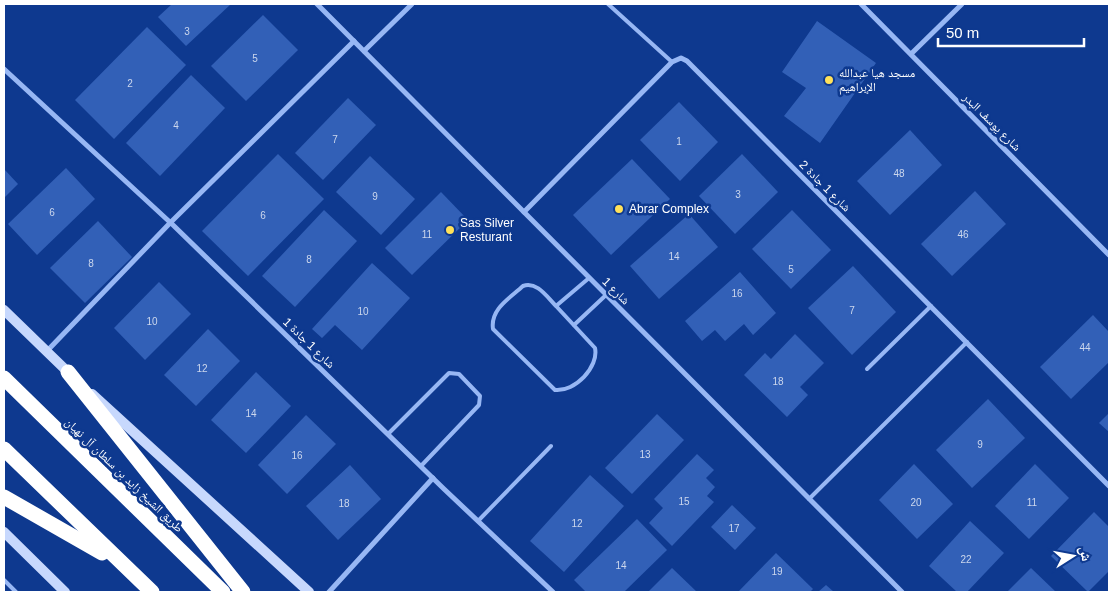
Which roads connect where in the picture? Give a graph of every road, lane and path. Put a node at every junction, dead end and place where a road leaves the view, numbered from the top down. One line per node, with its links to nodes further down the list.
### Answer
1 (317, 4): 6 (street, شارع 1)
2 (412, 4): 7 (street)
3 (608, 4): 9 (lane)
4 (861, 4): 8 (street, شارع يوسف البدر)
5 (962, 4): 8 (street)
6 (354, 41): 7 (street, شارع 1); 12 (street)
7 (364, 51): 11 (street, شارع 1)
8 (911, 54): 13 (street, شارع يوسف البدر)
9 (672, 62): 11 (street); 17 (street, شارع 1 جادة 2)
10 (4, 69): 12 (street, شارع 1 جادة 1)
11 (524, 212): 14 (street, شارع 1)
12 (170, 222): 21 (street); 25 (street, شارع 1 جادة 1)
13 (1109, 255)
14 (589, 278): 15 (street, شارع 1); 16 (lane)
15 (606, 295): 19 (lane); 32 (street, شارع 1)
16 (556, 306): 19 (lane); 19 (lane)
17 (931, 306): 20 (street, شارع 1 جادة 2); 22 (lane)
18 (4, 310): 21 (main road)
19 (574, 325)
20 (967, 342): 30 (street, شارع 1 جادة 2); 32 (lane)
21 (47, 351): 23 (main road)
22 (867, 369)
23 (68, 372): 41 (highway); 42 (main road)
24 (4, 378): 40 (highway, طريق الشيخ زايد بن سلطان آل نهيان)
25 (388, 434): 28 (street, شارع 1 جادة 1); 28 (lane)
26 (551, 446): 33 (lane)
27 (4, 449): 35 (highway)
28 (421, 466): 29 (street, شارع 1 جادة 1)
29 (433, 478): 33 (street, شارع 1 جادة 1); 43 (street)
30 (1109, 486)
31 (4, 497): 35 (highway)
32 (809, 499): 45 (street, شارع 1)
33 (478, 521): 44 (street, شارع 1 جادة 1)
34 (4, 532): 38 (main road)
35 (122, 563): 39 (highway)
36 (4, 580): 37 (lane)
37 (16, 592)
38 (64, 592)
39 (152, 592)
40 (223, 592)
41 (243, 592)
42 (309, 592)
43 (329, 592)
44 (553, 592)
45 (902, 592)

